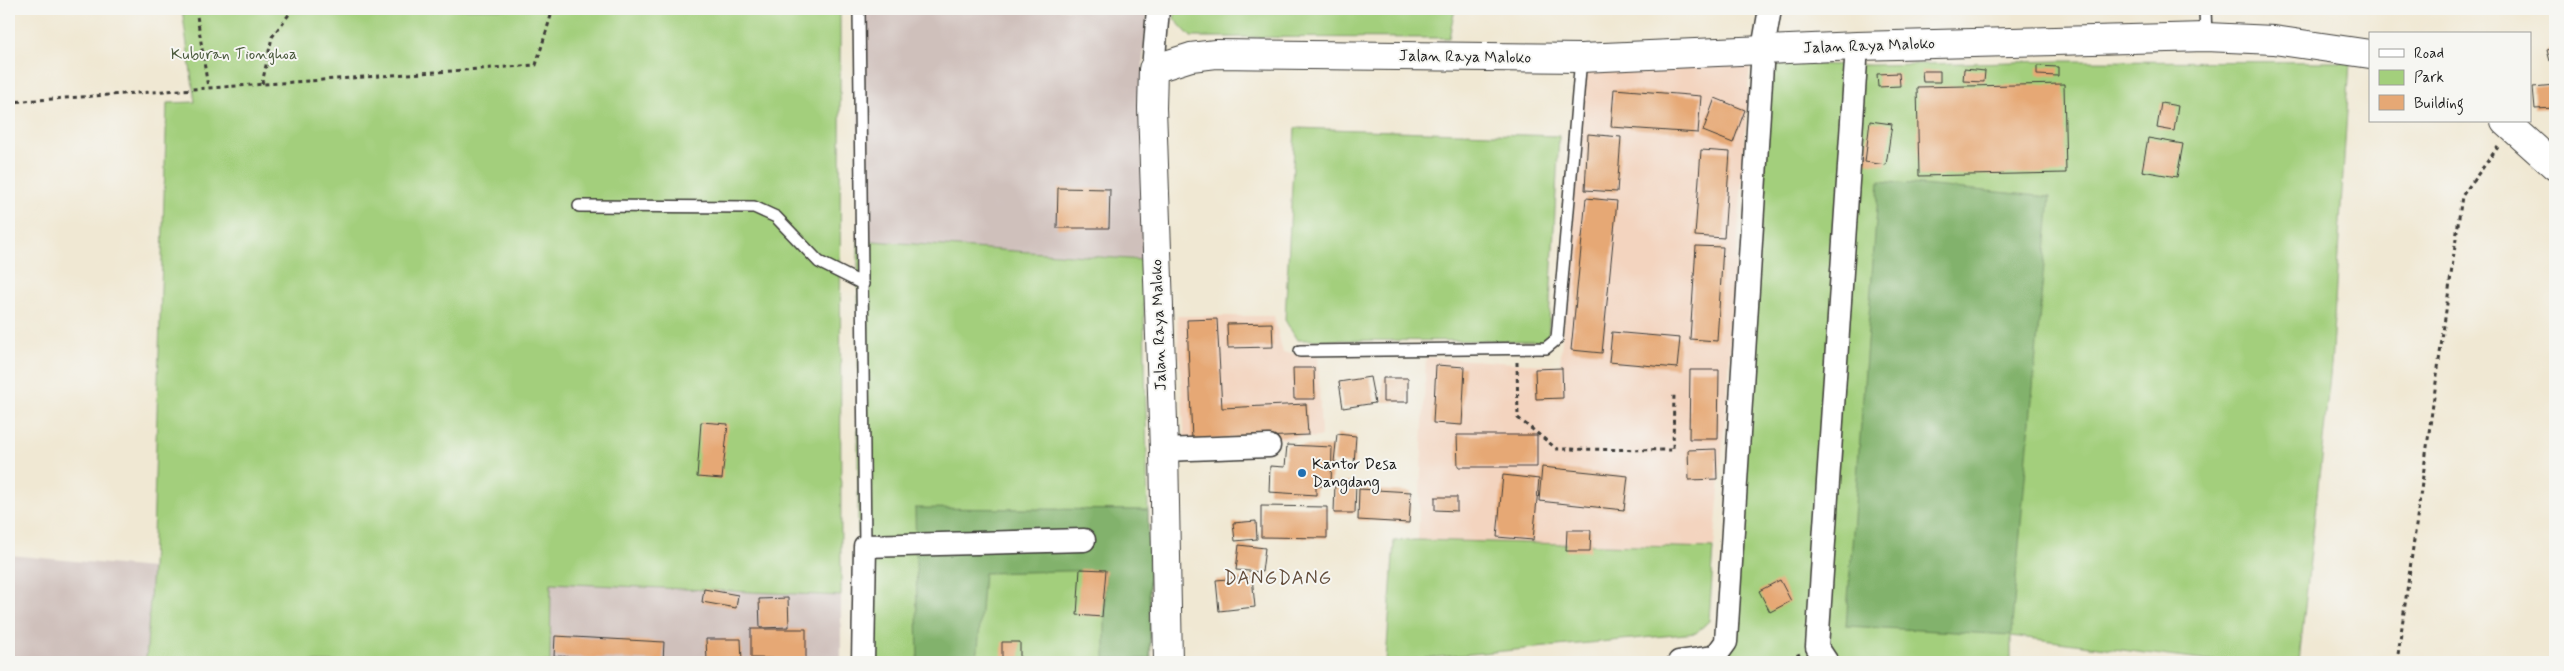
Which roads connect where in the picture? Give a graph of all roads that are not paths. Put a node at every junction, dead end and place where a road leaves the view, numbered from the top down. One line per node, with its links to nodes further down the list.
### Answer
1 (1158, 9): 10 (street)
2 (1770, 9): 7 (street)
3 (2205, 9): 5 (lane)
4 (859, 11): 14 (lane)
5 (2206, 37): 6 (street, Jalan Raya Maloko); 8 (street, Jalan Raya Maloko)
6 (1857, 46): 7 (street, Jalan Raya Maloko); 23 (street)
7 (1763, 49): 9 (street, Jalan Raya Maloko); 22 (street)
8 (2369, 54)
9 (1581, 58): 10 (street, Jalan Raya Maloko); 15 (lane)
10 (1153, 69): 17 (street, Jalan Raya Maloko)
11 (2508, 125): 12 (street)
12 (2555, 166)
13 (579, 206): 14 (lane)
14 (863, 284): 19 (lane)
15 (1300, 351)
16 (1270, 446): 17 (street)
17 (1164, 450): 21 (street, Jalan Raya Maloko)
18 (1084, 540): 19 (street)
19 (865, 546): 20 (street)
20 (863, 662)
21 (1168, 662)
22 (1680, 662)
23 (1827, 662)

